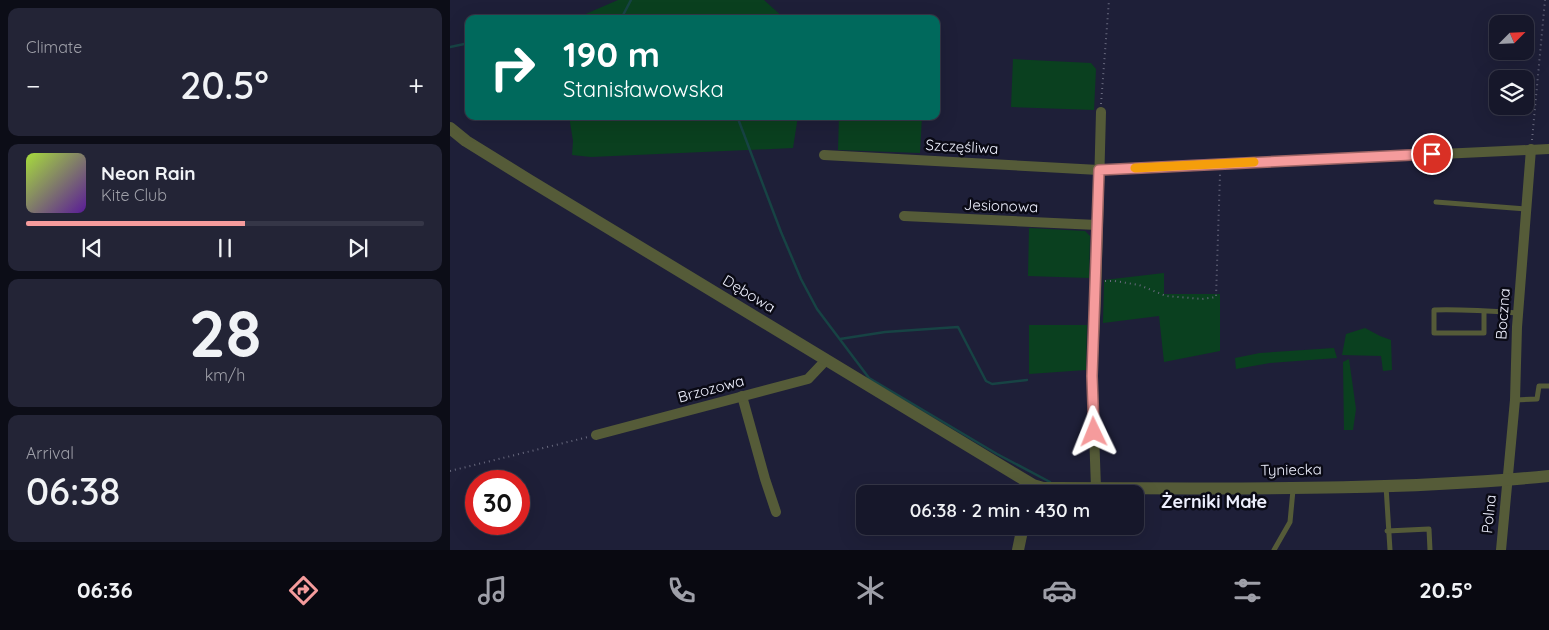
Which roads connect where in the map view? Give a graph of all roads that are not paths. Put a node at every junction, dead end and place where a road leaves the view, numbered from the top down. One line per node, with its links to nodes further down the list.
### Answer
1 (1101, 112): 6 (street)
2 (450, 128): 13 (street, Dębowa)
3 (1531, 149): 4 (street, Szczęśliwa); 6 (street, Szczęśliwa); 8 (street, Boczna)
4 (1549, 149)
5 (824, 155): 6 (street, Szczęśliwa)
6 (1099, 170): 10 (street)
7 (1436, 202): 8 (lane)
8 (1527, 209): 12 (street, Boczna)
9 (904, 216): 10 (street, Jesionowa)
10 (1097, 225): 21 (street)
11 (1484, 311): 11 (lane); 12 (lane)
12 (1518, 313): 16 (street, Boczna)
13 (826, 360): 15 (street, Brzozowa); 20 (street, Dębowa)
14 (1549, 386): 16 (lane)
15 (742, 396): 17 (street, Brzozowa); 25 (street)
16 (1514, 400): 19 (street, Boczna)
17 (596, 435)
18 (1549, 476): 19 (street, Tyniecka)
19 (1508, 480): 22 (street, Tyniecka); 32 (street, Polna)
20 (1026, 485)
21 (1096, 485)
22 (1386, 485): 23 (street, Tyniecka); 26 (lane)
23 (1294, 487): 24 (street, Tyniecka); 29 (lane)
24 (1144, 488)
25 (776, 512)
26 (1387, 531): 30 (lane); 31 (lane)
27 (1020, 535): 28 (street)
28 (1018, 550)
29 (1274, 550)
30 (1390, 550)
31 (1430, 550)
32 (1501, 550)

